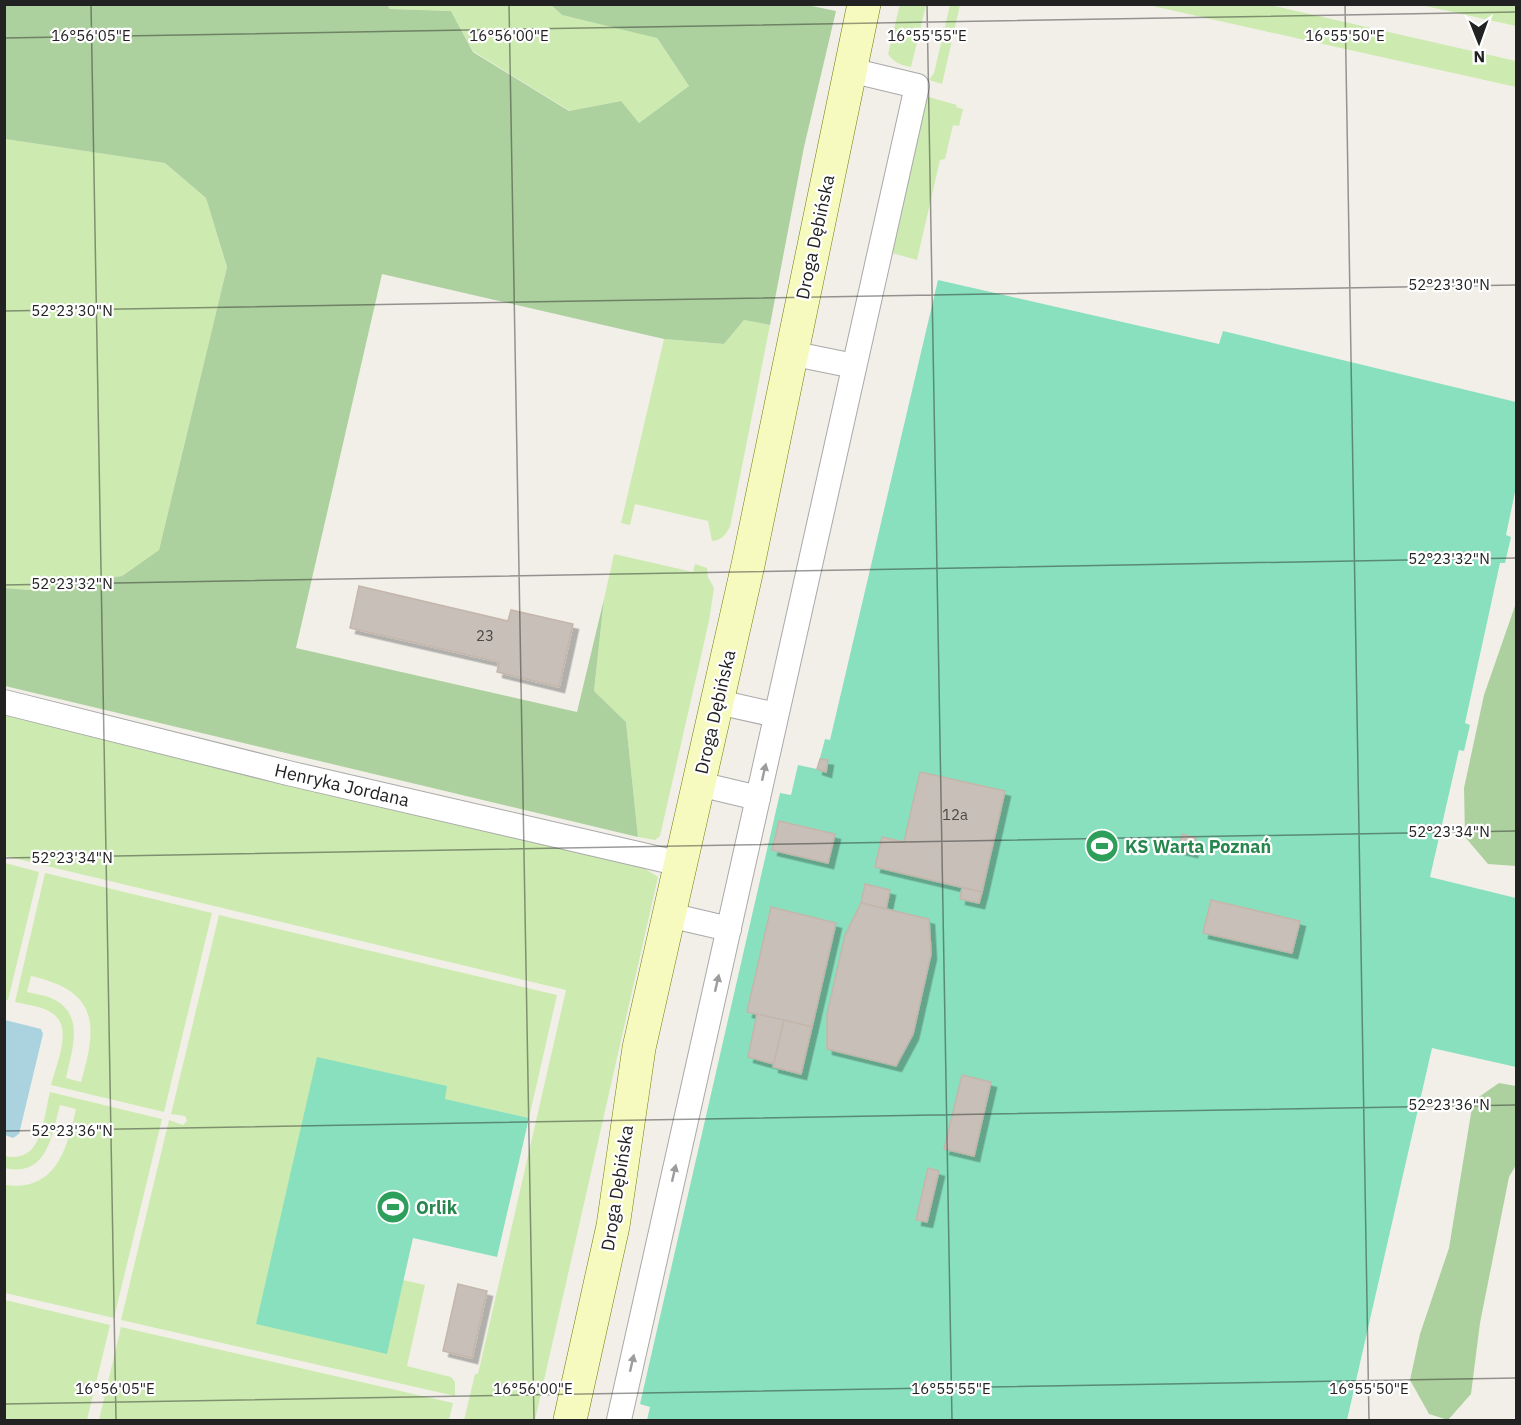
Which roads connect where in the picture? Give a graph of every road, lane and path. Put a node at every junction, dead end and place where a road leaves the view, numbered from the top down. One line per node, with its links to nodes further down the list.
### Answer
1 (864, 4): 2 (street, Droga Dębińska)
2 (850, 70): 3 (street, Droga Dębińska); 4 (street)
3 (790, 353): 4 (street); 6 (street, Droga Dębińska)
4 (854, 366): 7 (street)
5 (4, 702): 10 (street, Henryka Jordana)
6 (718, 702): 7 (street); 8 (street, Droga Dębińska)
7 (776, 715): 9 (street, one-way to 7)
8 (699, 784): 9 (street); 10 (street, Droga Dębińska)
9 (758, 798): 12 (street)
10 (681, 864): 11 (street, Droga Dębińska)
11 (669, 915): 12 (street); 13 (street, Droga Dębińska)
12 (729, 929): 14 (street, one-way to 12)
13 (570, 1420)
14 (619, 1420)

